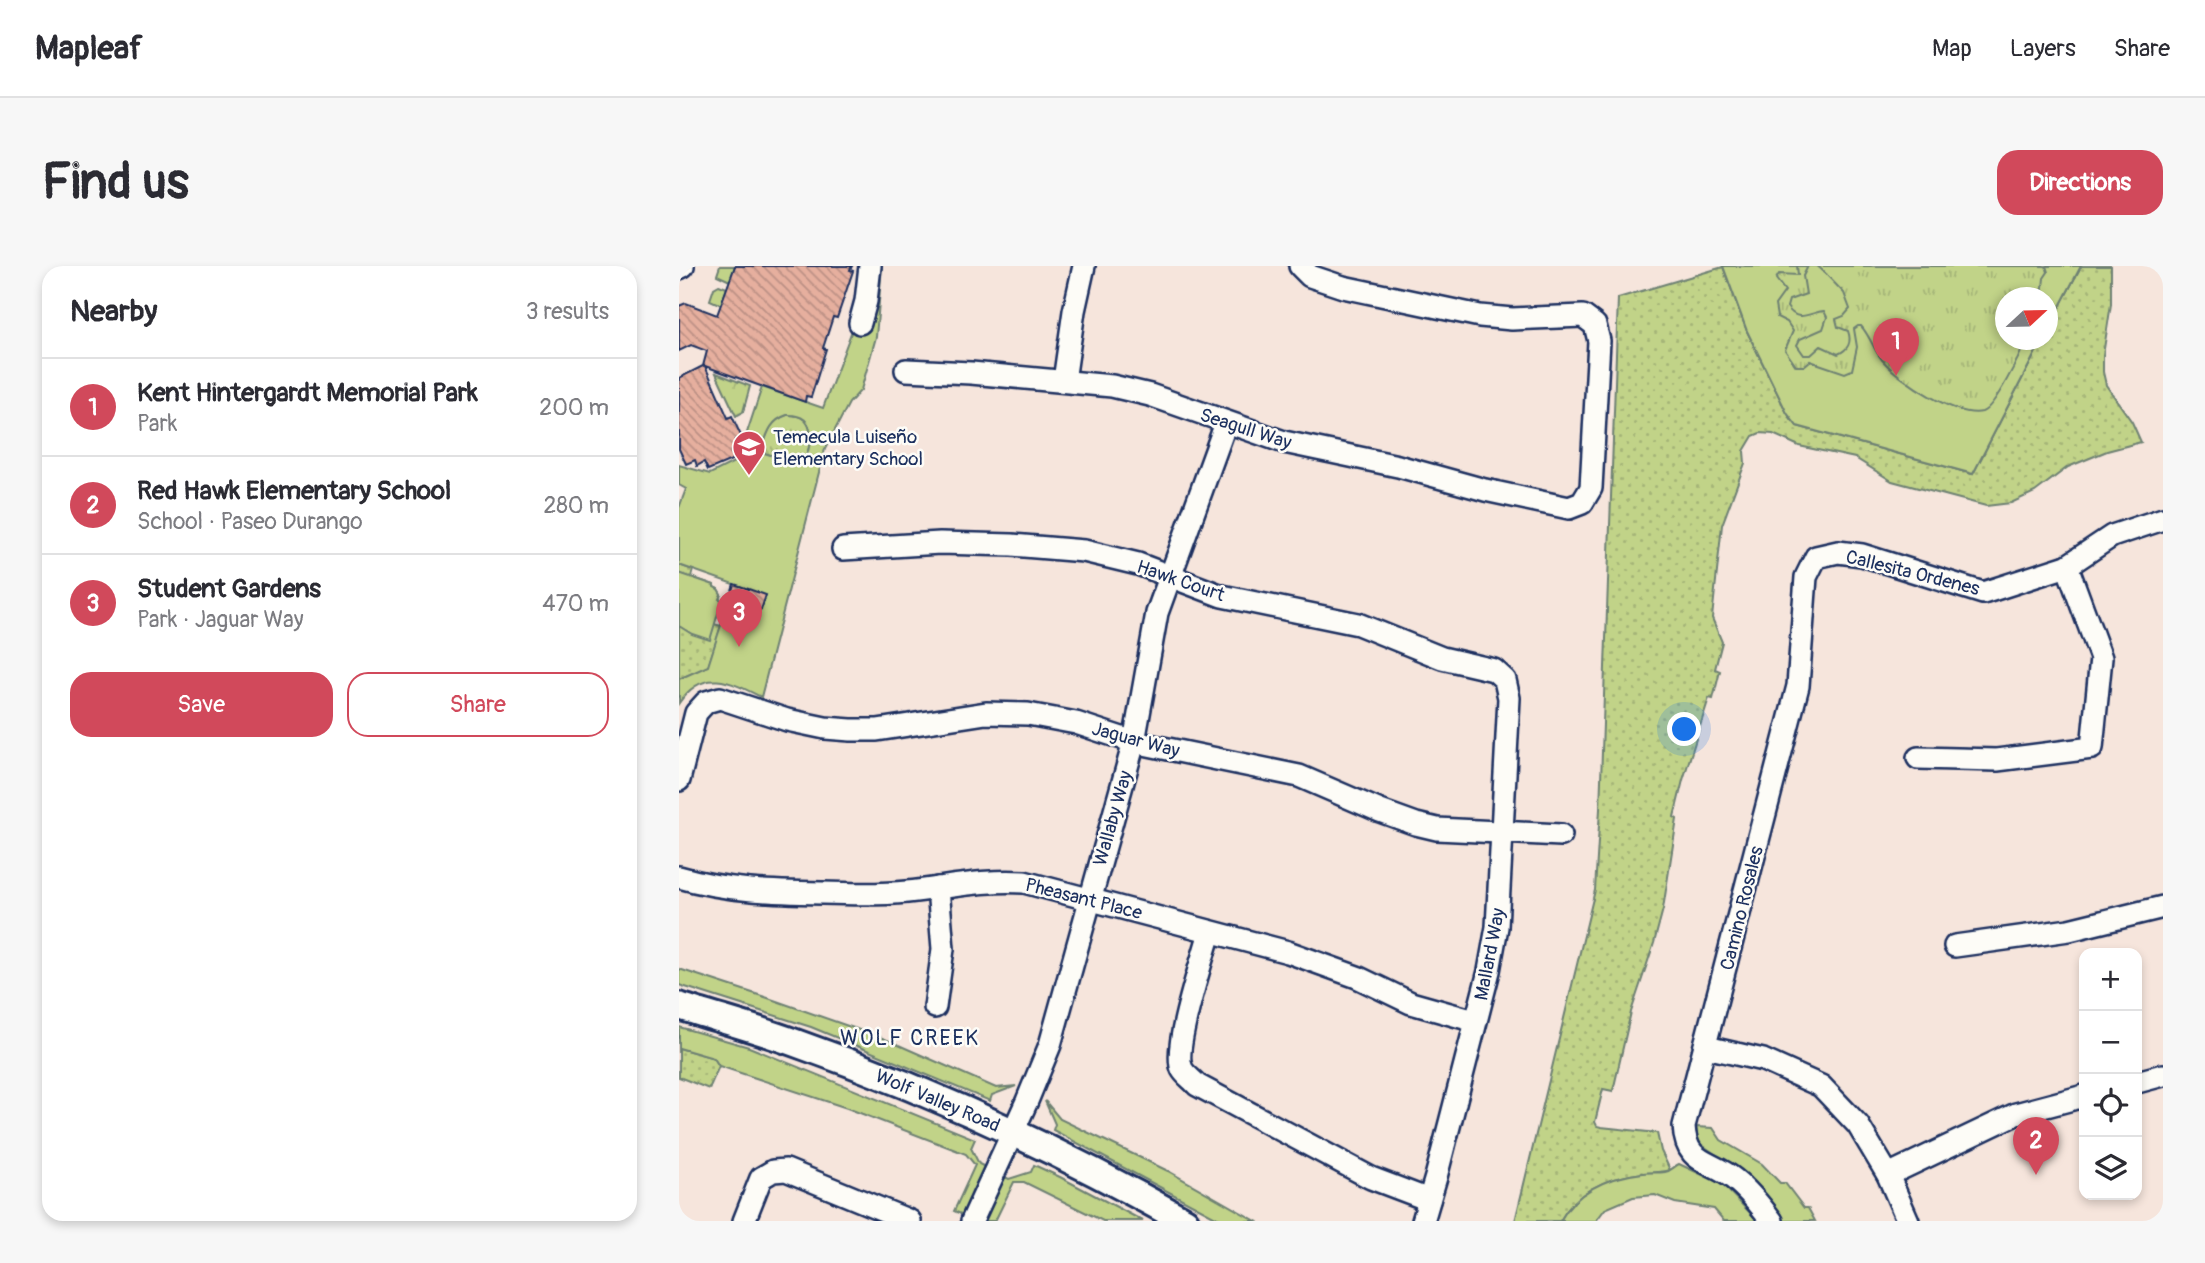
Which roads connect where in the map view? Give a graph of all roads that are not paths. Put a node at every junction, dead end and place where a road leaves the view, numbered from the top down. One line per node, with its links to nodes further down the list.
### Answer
1 (870, 266): 4 (street)
2 (1084, 266): 6 (street)
3 (1300, 266): 7 (street, Seagull Way)
4 (860, 323)
5 (906, 370): 6 (street, Seagull Way)
6 (1064, 382): 7 (street, Seagull Way)
7 (1227, 423): 12 (street, Wallaby Way)
8 (2163, 519): 11 (street, Callesita Ordenes)
9 (843, 549): 12 (street, Hawk Court)
10 (1816, 557): 11 (street, Callesita Ordenes); 28 (street, Camino Rosales)
11 (2067, 566): 15 (street)
12 (1170, 577): 13 (street, Hawk Court); 14 (street, Wallaby Way)
13 (1506, 680): 17 (street, Mallard Way)
14 (1133, 742): 16 (street, Jaguar Way); 17 (street, Jaguar Way); 21 (street, Wallaby Way)
15 (1918, 758)
16 (679, 780)
17 (1501, 833): 18 (street, Jaguar Way); 27 (street, Mallard Way)
18 (1560, 835)
19 (679, 877): 20 (street, Pheasant Place)
20 (938, 888): 21 (street, Pheasant Place); 26 (street)
21 (1090, 898): 23 (street, Pheasant Place); 32 (street, Wallaby Way)
22 (2163, 907): 24 (street)
23 (1210, 932): 27 (street, Pheasant Place); 34 (street)
24 (1955, 946)
25 (679, 1006): 32 (main road, Wolf Valley Road)
26 (935, 1007)
27 (1475, 1021): 34 (street, Mallard Way)
28 (1706, 1047): 33 (street); 40 (street, Camino Rosales)
29 (2163, 1075): 30 (street)
30 (2142, 1081)
31 (2079, 1097): 33 (street)
32 (1014, 1131): 37 (street, Wallaby Way); 38 (main road, Wolf Valley Road)
33 (1888, 1175): 41 (street)
34 (1429, 1200): 39 (street, Mallard Way)
35 (744, 1221): 36 (street)
36 (910, 1221)
37 (972, 1221)
38 (1185, 1221)
39 (1423, 1221)
40 (1772, 1221)
41 (1908, 1221)

